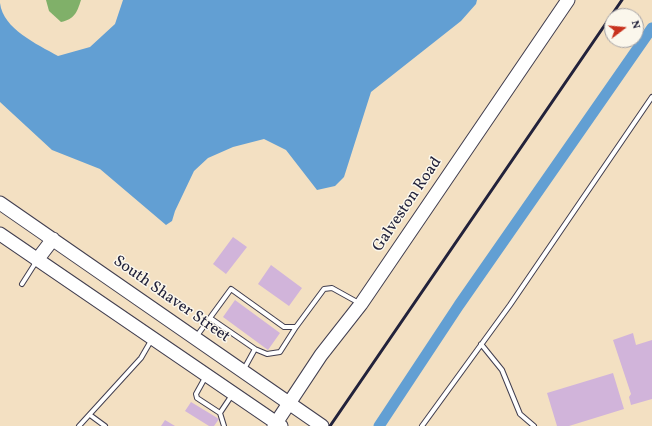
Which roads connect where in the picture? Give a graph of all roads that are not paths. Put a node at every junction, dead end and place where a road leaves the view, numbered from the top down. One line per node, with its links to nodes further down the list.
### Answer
1 (568, 0): 8 (main road, Galveston Road)
2 (652, 97): 13 (lane)
3 (0, 203): 5 (main road, South Shaver Street)
4 (0, 234): 6 (main road)
5 (53, 239): 6 (main road); 11 (main road, South Shaver Street)
6 (37, 260): 7 (lane); 12 (main road)
7 (22, 284)
8 (361, 304): 10 (lane); 18 (main road, Galveston Road)
9 (210, 318): 10 (lane); 11 (lane); 14 (lane)
10 (296, 327): 14 (lane)
11 (195, 338): 15 (main road, South Shaver Street)
12 (152, 339): 16 (main road); 20 (lane)
13 (481, 344): 26 (lane); 27 (lane)
14 (255, 349): 15 (lane)
15 (243, 371): 18 (main road, South Shaver Street)
16 (206, 376): 17 (main road); 19 (lane)
17 (233, 394): 19 (lane); 21 (main road)
18 (289, 403): 21 (main road, Galveston Road); 25 (main road, South Shaver Street)
19 (220, 413): 24 (lane)
20 (90, 414): 22 (lane); 23 (lane)
21 (277, 425)
22 (79, 426)
23 (105, 426)
24 (224, 426)
25 (322, 426)
26 (422, 426)
27 (534, 426)

